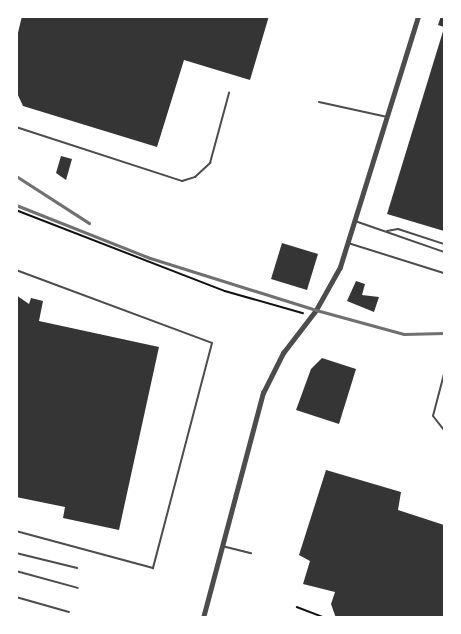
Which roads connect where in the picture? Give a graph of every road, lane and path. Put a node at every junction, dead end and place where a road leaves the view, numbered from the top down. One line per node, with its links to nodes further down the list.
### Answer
1 (418, 16): 4 (street)
2 (229, 93): 5 (lane)
3 (319, 102): 4 (lane)
4 (387, 117): 7 (street)
5 (16, 127)
6 (16, 210): 14 (path)
7 (355, 221): 8 (lane); 9 (street)
8 (386, 231): 10 (lane); 11 (lane)
9 (348, 243): 13 (lane); 14 (street)
10 (444, 244)
11 (444, 252)
12 (16, 270): 17 (lane)
13 (444, 273)
14 (311, 315): 18 (street)
15 (444, 374): 16 (lane)
16 (444, 430)
17 (16, 531)
18 (222, 546): 20 (lane); 27 (street)
19 (16, 553): 21 (lane)
20 (251, 553)
21 (77, 568)
22 (16, 571): 23 (lane)
23 (78, 588)
24 (16, 597): 26 (lane)
25 (297, 607): 29 (path)
26 (69, 612)
27 (203, 616): 28 (lane)
28 (210, 618)
29 (325, 618)

